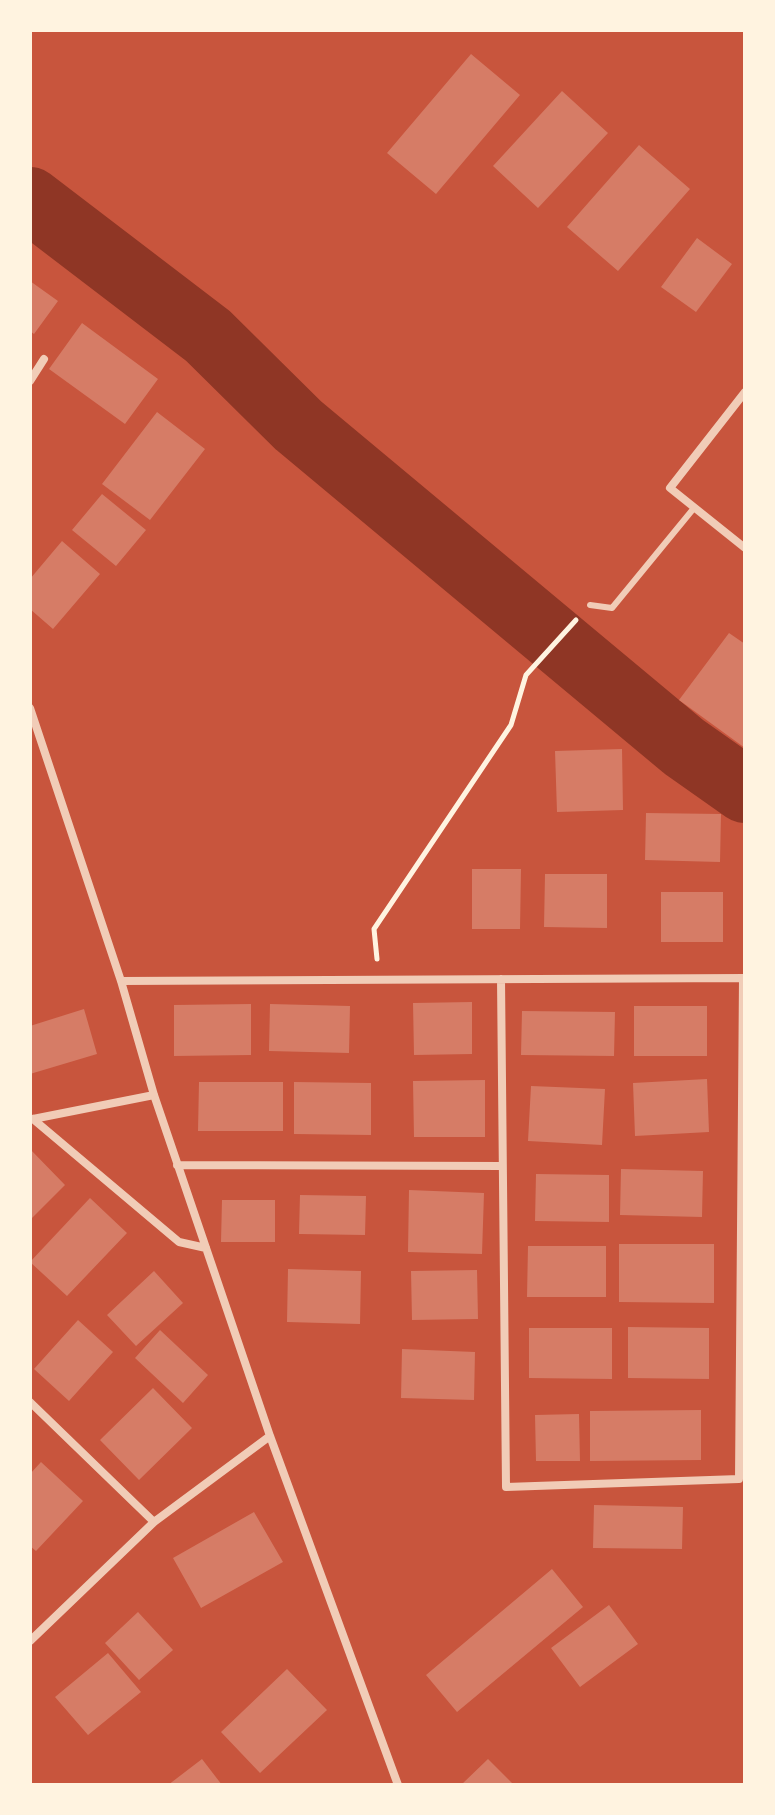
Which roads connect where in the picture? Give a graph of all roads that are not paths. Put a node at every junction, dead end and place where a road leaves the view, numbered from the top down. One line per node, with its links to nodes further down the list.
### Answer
1 (44, 359): 2 (street)
2 (30, 381)
3 (745, 392): 4 (street)
4 (694, 508): 5 (street); 6 (lane)
5 (745, 548)
6 (590, 605)
7 (30, 708): 10 (street)
8 (744, 978): 9 (street); 15 (street)
9 (501, 979): 10 (street); 14 (street)
10 (121, 981): 11 (street)
11 (154, 1095): 12 (street); 13 (street)
12 (32, 1120): 16 (street)
13 (177, 1165): 14 (street); 16 (street)
14 (502, 1166): 15 (street)
15 (743, 1233)
16 (206, 1248): 18 (street)
17 (30, 1402): 19 (street)
18 (270, 1436): 19 (street); 21 (street)
19 (154, 1522): 20 (street)
20 (30, 1641)
21 (398, 1785)

